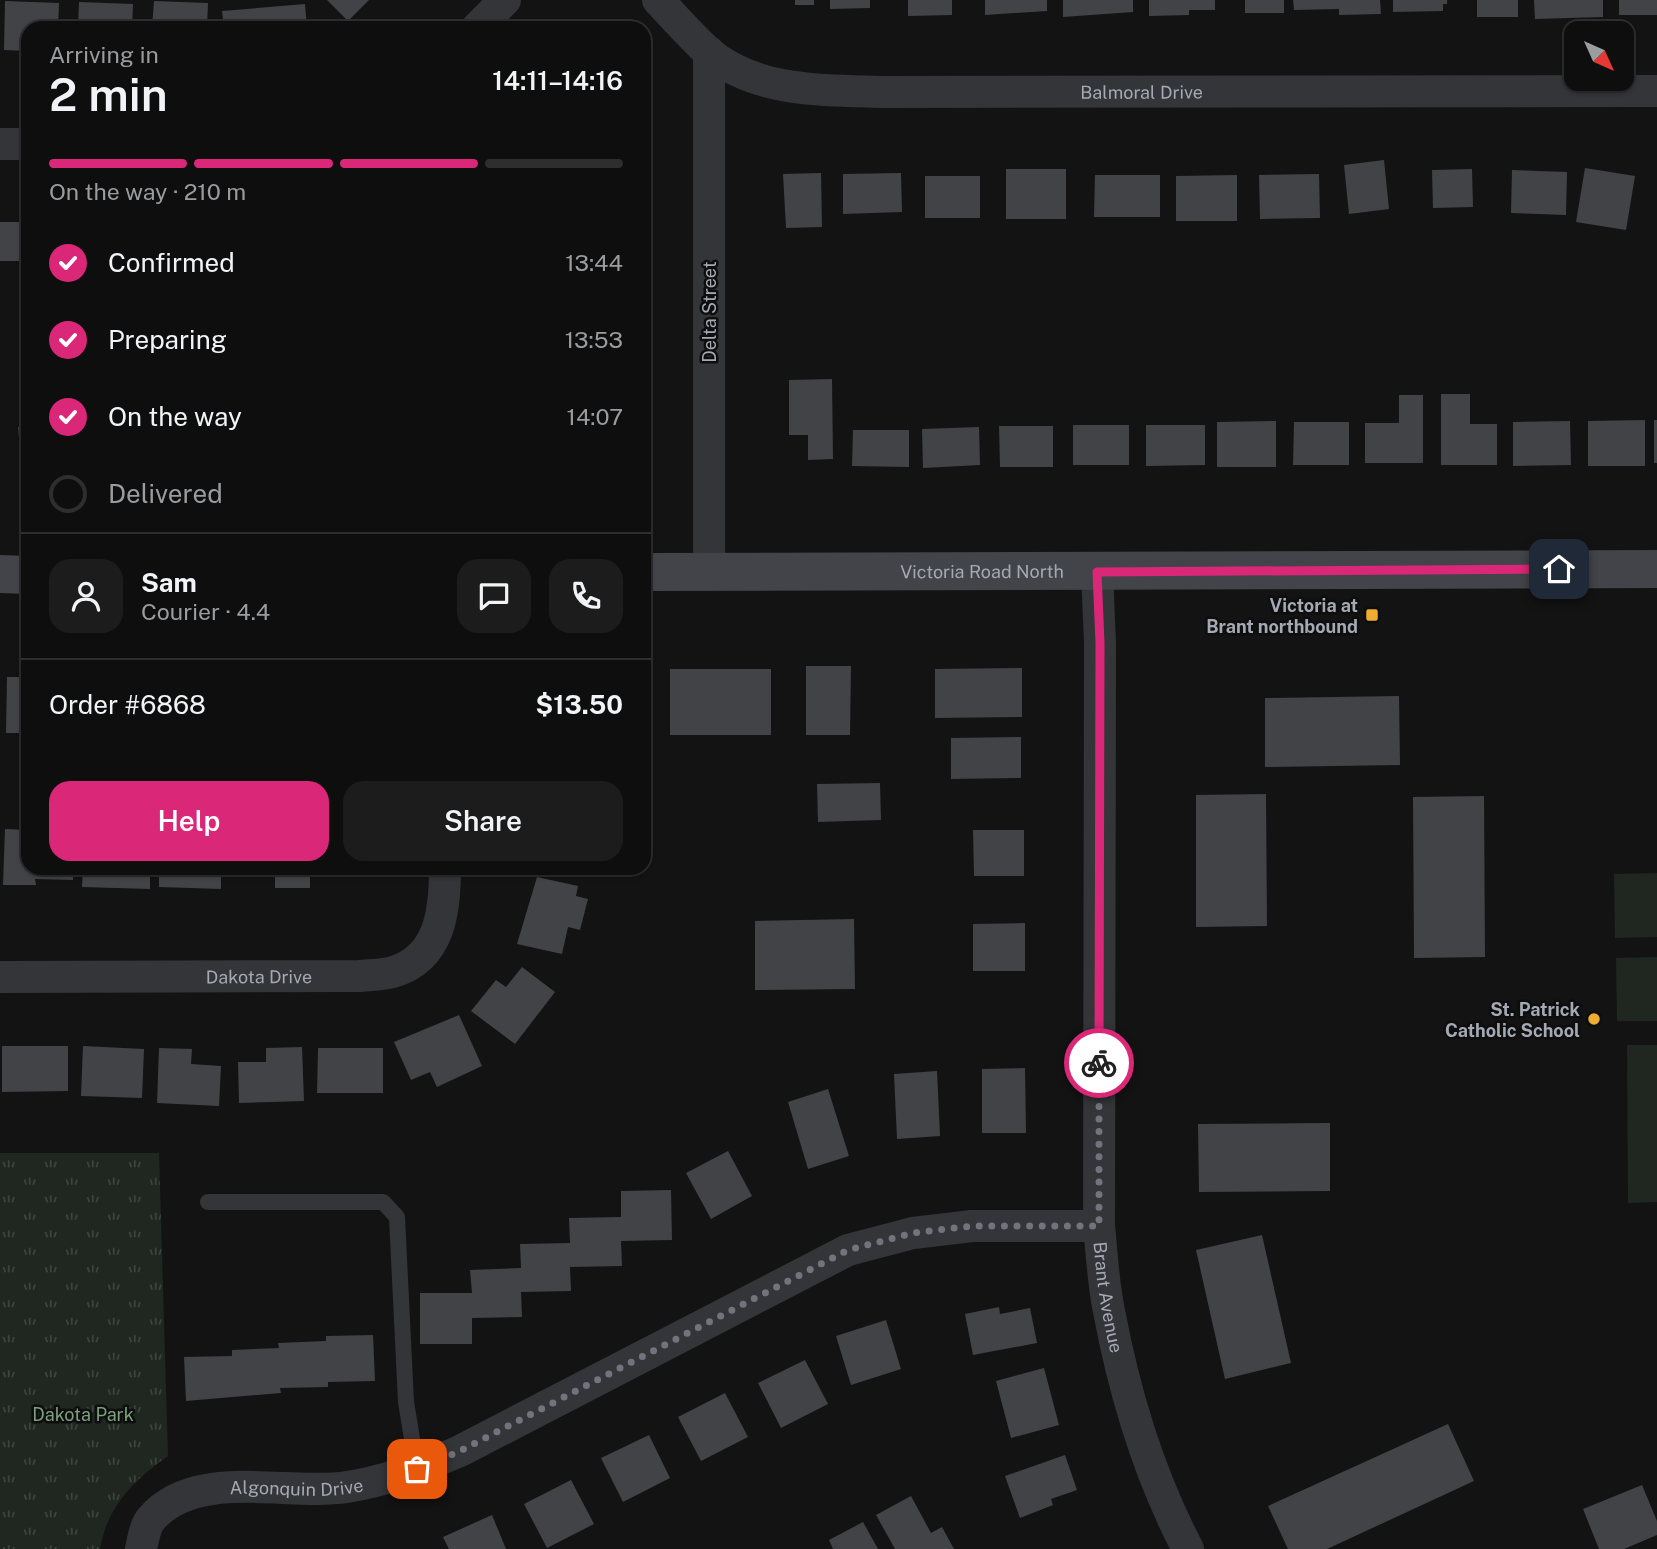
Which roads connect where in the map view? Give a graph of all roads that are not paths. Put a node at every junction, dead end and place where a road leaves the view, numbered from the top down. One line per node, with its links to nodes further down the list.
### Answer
1 (505, 0): 3 (street)
2 (658, 0): 4 (street, Balmoral Drive)
3 (484, 21)
4 (709, 52): 5 (street, Balmoral Drive); 9 (street, Delta Street)
5 (1657, 91)
6 (0, 144): 7 (street)
7 (21, 144)
8 (1657, 569): 11 (main road, Victoria Road North)
9 (709, 571): 10 (main road, Victoria Road North); 11 (main road, Victoria Road North)
10 (651, 572)
11 (1097, 572): 17 (street, Brant Avenue)
12 (0, 575): 13 (main road)
13 (21, 575)
14 (445, 875): 15 (street, Dakota Drive)
15 (0, 977)
16 (208, 1202): 18 (lane)
17 (1099, 1226): 18 (street, Algonquin Drive); 19 (street, Brant Avenue)
18 (417, 1469): 20 (street, Algonquin Drive)
19 (1177, 1545)
20 (141, 1549)

